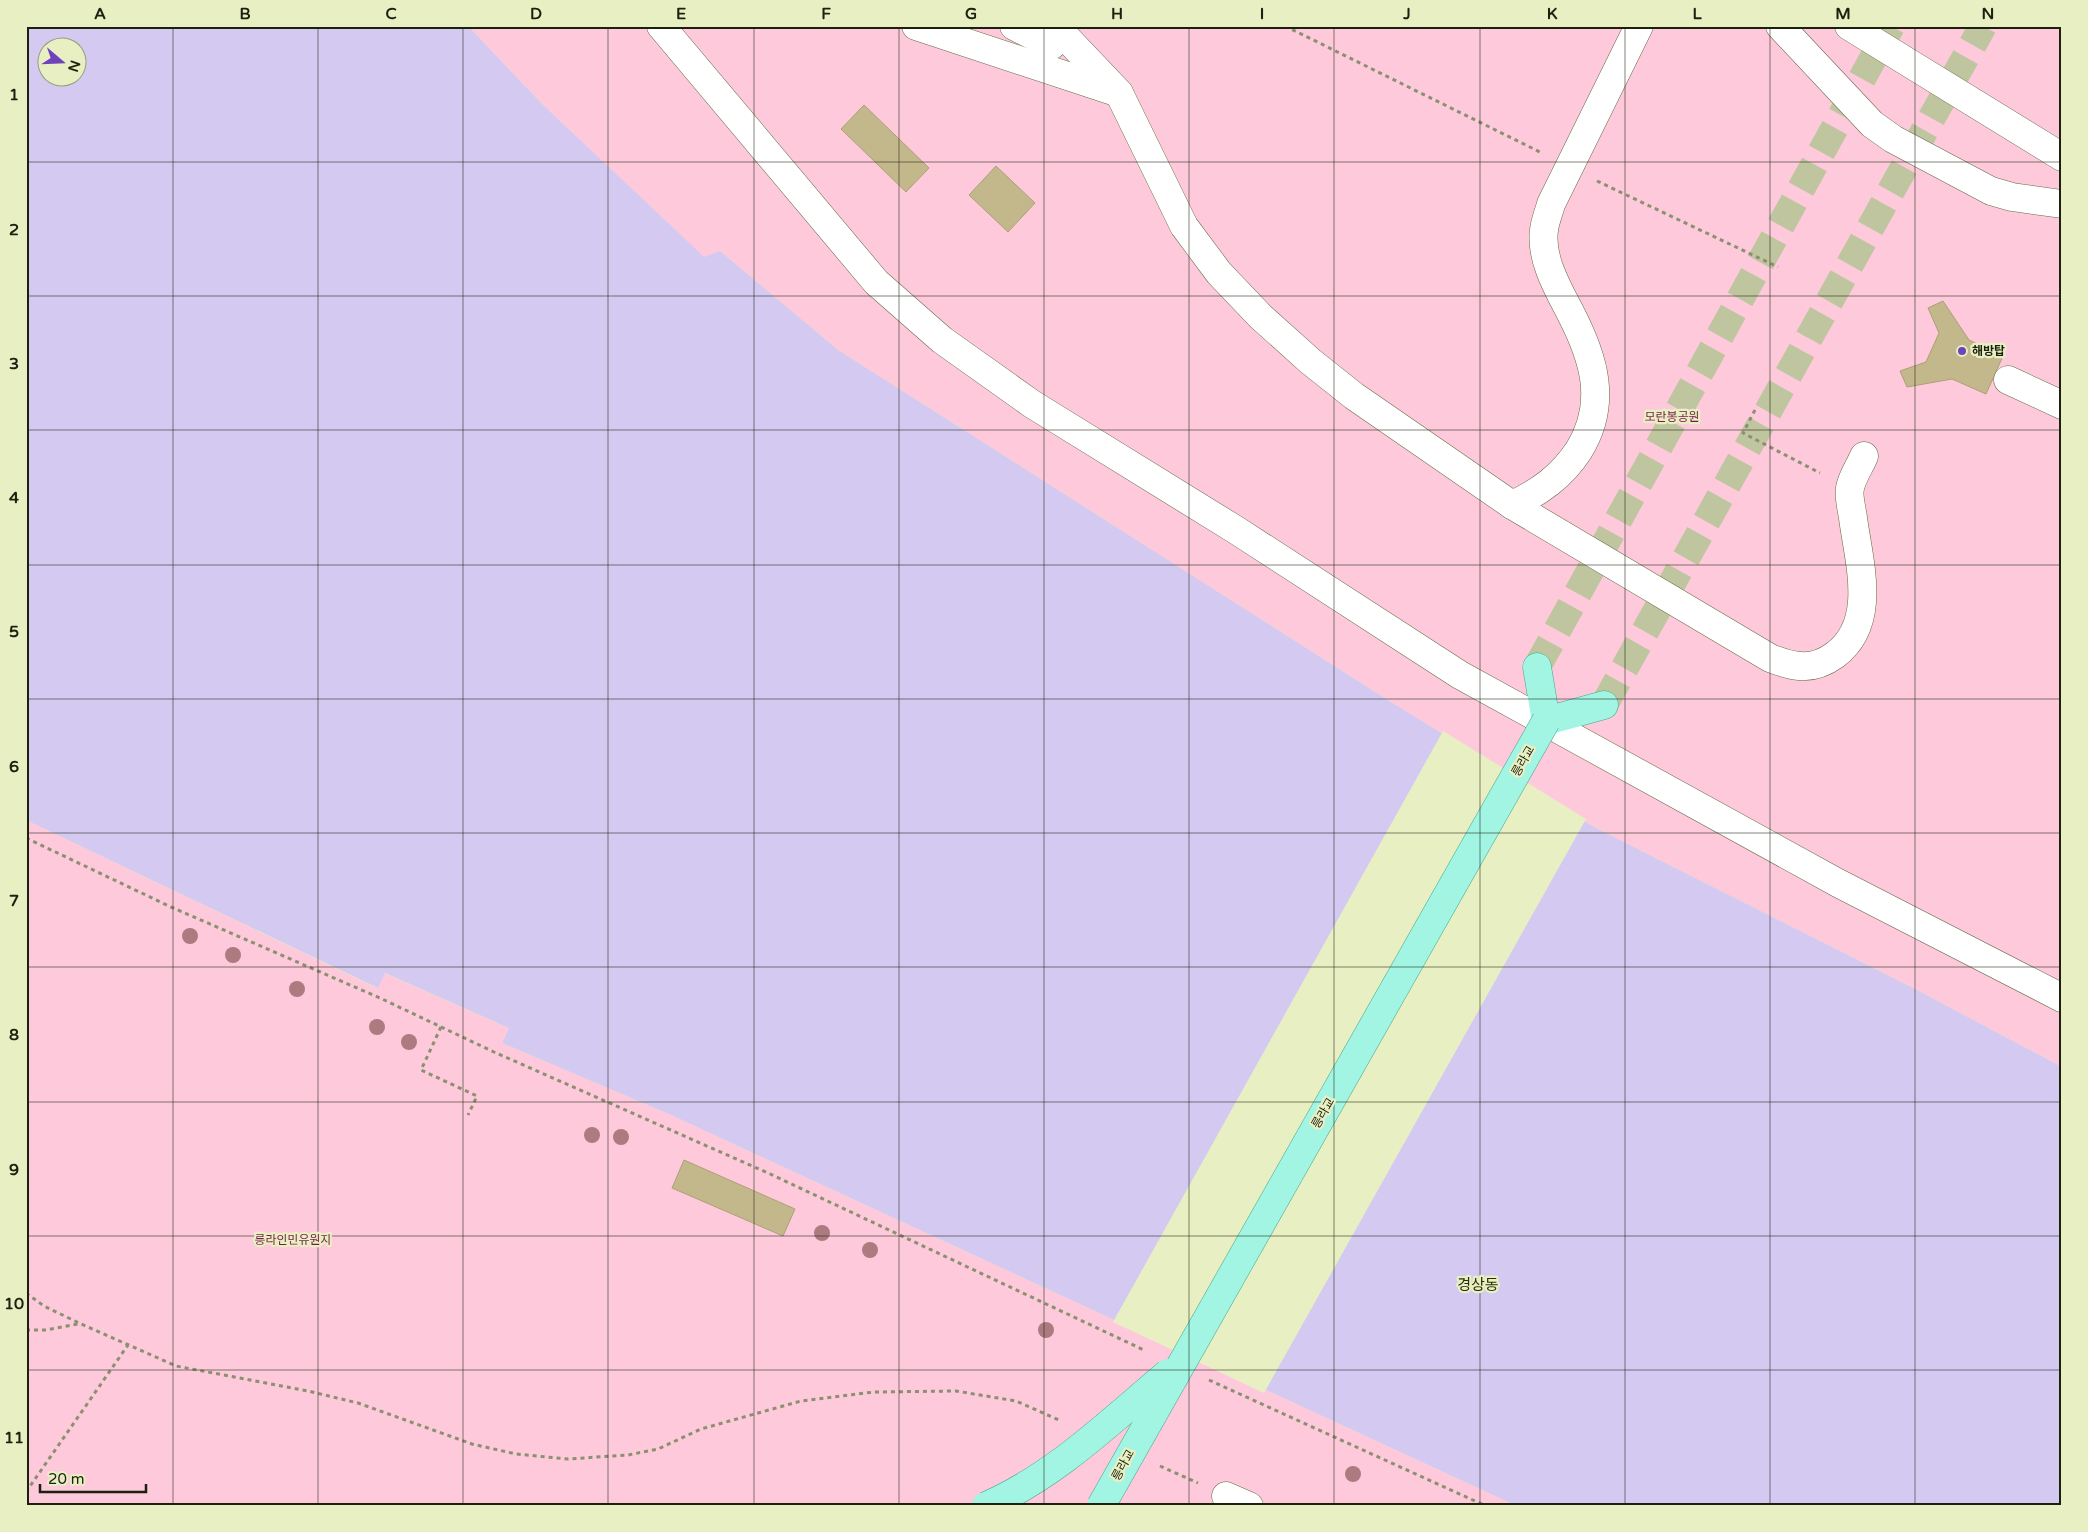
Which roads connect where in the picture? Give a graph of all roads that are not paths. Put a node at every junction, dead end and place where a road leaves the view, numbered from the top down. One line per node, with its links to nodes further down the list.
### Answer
1 (661, 26): 18 (street)
2 (916, 26): 8 (street)
3 (1014, 26): 7 (street)
4 (1639, 26): 14 (street)
5 (1780, 26): 10 (street)
6 (1849, 26): 9 (street)
7 (1060, 28): 8 (street)
8 (1118, 93): 14 (street)
9 (2062, 157)
10 (2062, 204)
11 (2008, 380): 12 (street)
12 (2062, 405)
13 (1864, 456): 14 (street)
14 (1512, 505)
15 (1537, 666): 17 (main road)
16 (1604, 705): 17 (main road)
17 (1546, 721): 19 (main road, 릉라교, bridge)
18 (2062, 998)
19 (1191, 1369): 20 (main road, bridge); 21 (main road, 릉라교, bridge)
20 (986, 1506)
21 (1101, 1506)

